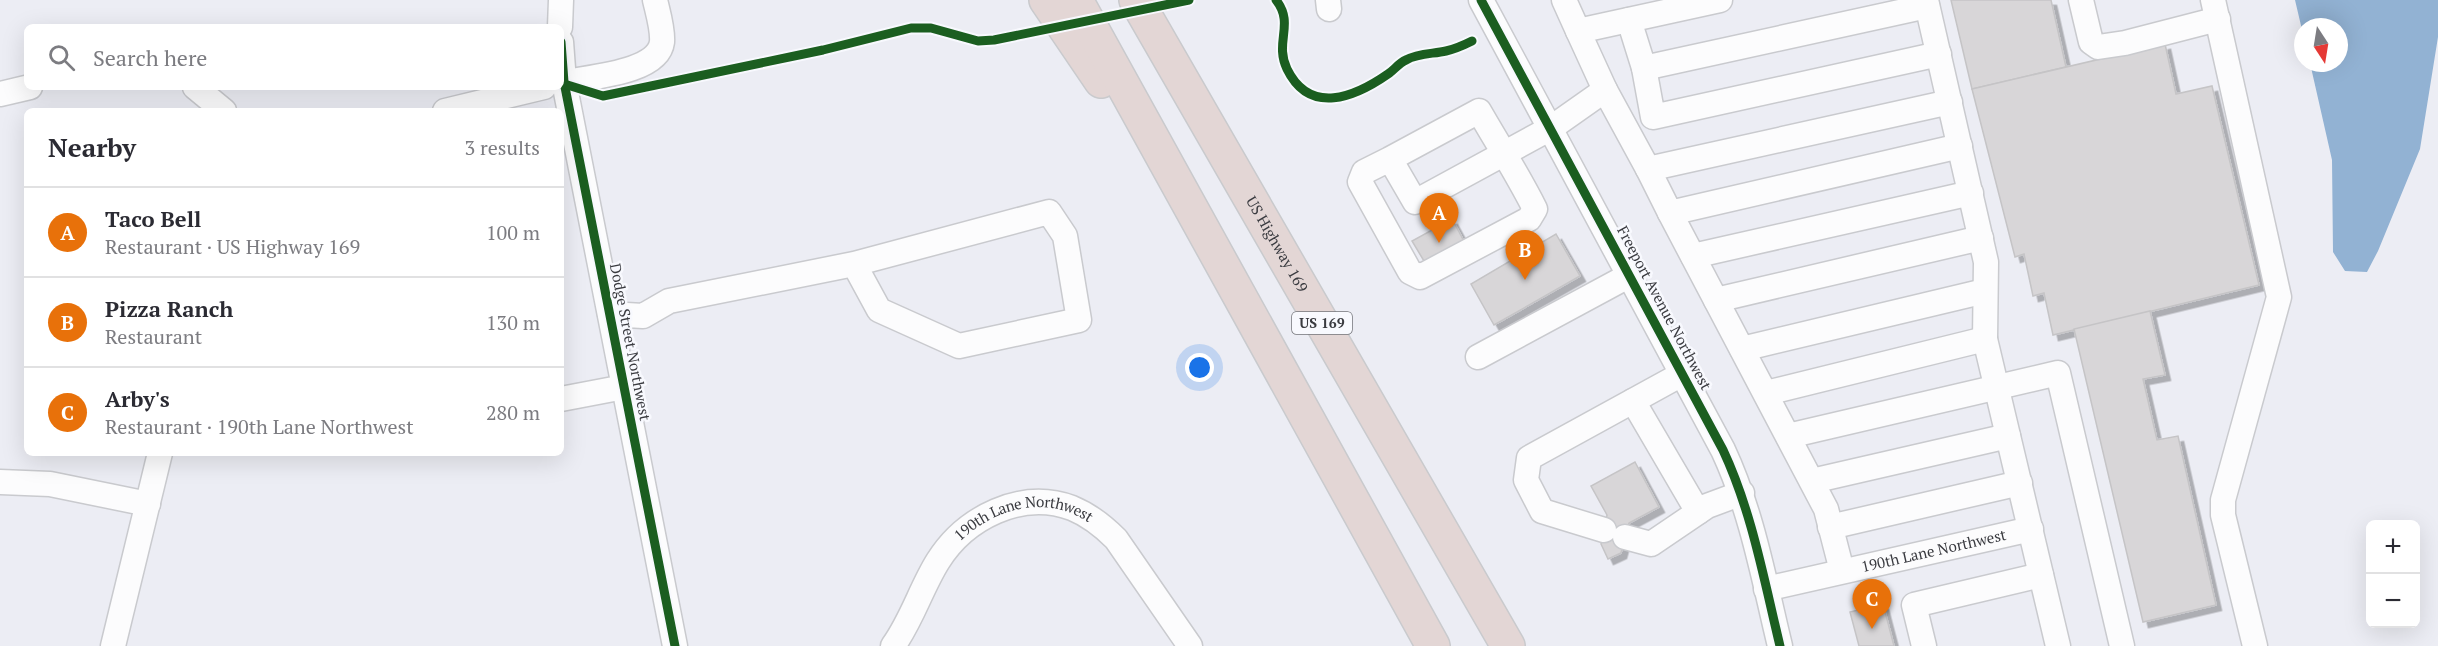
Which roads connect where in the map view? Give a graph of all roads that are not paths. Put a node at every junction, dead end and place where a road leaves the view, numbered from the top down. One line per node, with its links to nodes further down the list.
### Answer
1 (561, 0): 14 (street)
2 (655, 0): 18 (street)
3 (1047, 0): 39 (highway)
4 (1076, 0): 39 (highway)
5 (1136, 0): 31 (highway, US Highway 169 / US 169)
6 (1151, 0): 31 (highway)
7 (1481, 0): 32 (street, Freeport Avenue Northwest)
8 (1564, 0): 15 (street)
9 (1720, 0): 13 (street)
10 (2081, 0): 12 (street)
11 (1927, 3): 16 (street); 17 (street)
12 (2215, 10): 81 (street)
13 (1629, 20): 15 (street); 17 (street)
14 (560, 24)
15 (1578, 31): 23 (street)
16 (1939, 54): 25 (street); 29 (street)
17 (1644, 68): 29 (street)
18 (564, 83)
19 (24, 88): 24 (street)
20 (199, 90): 26 (street)
21 (531, 90): 27 (street)
22 (557, 90): 28 (street, Dodge Street Northwest)
23 (1605, 90): 32 (street); 33 (street)
24 (0, 94)
25 (1950, 102): 34 (street); 37 (street)
26 (220, 108)
27 (457, 108)
28 (562, 108)
29 (1653, 117): 33 (street)
30 (564, 118): 47 (street, Dodge Street Northwest)
31 (1203, 118): 76 (highway, US Highway 169 / US 169)
32 (1551, 128): 35 (street); 44 (street, Freeport Avenue Northwest)
33 (1627, 130): 37 (street)
34 (1960, 146): 38 (street); 40 (street)
35 (1503, 153): 36 (street); 36 (street); 36 (street)
36 (1390, 159)
37 (1648, 170): 40 (street)
38 (1971, 193): 41 (street); 42 (street)
39 (1189, 204): 75 (highway)
40 (1670, 213): 42 (street)
41 (1981, 238): 45 (street); 46 (street)
42 (1693, 256): 46 (street)
43 (854, 264): 43 (street); 47 (street)
44 (1630, 275): 50 (street); 51 (street, Freeport Avenue Northwest)
45 (1985, 291): 48 (street); 49 (street)
46 (1716, 300): 49 (street)
47 (610, 314): 52 (street, Dodge Street Northwest)
48 (1985, 339): 53 (street); 54 (street)
49 (1743, 349): 54 (street)
50 (1478, 357)
51 (1683, 374): 56 (street); 63 (street, Freeport Avenue Northwest)
52 (624, 387): 55 (street); 72 (street, Dodge Street Northwest)
53 (1997, 387): 57 (street); 58 (street); 80 (street)
54 (1766, 393): 57 (street)
55 (564, 398)
56 (1634, 401): 65 (street); 65 (street)
57 (1788, 436): 60 (street)
58 (2008, 436): 60 (street); 62 (street)
59 (159, 456): 64 (street)
60 (1812, 481): 66 (street)
61 (0, 482): 64 (street)
62 (2020, 483): 66 (street); 67 (street)
63 (1742, 493): 65 (street); 70 (street, Freeport Avenue Northwest)
64 (148, 504): 71 (street)
65 (1698, 512)
66 (1830, 527): 68 (street)
67 (2031, 529): 68 (street, 190th Lane Northwest); 69 (street)
68 (1842, 572): 70 (street, 190th Lane Northwest)
69 (2041, 575): 78 (street); 79 (street)
70 (1766, 589): 77 (street, Freeport Avenue Northwest)
71 (113, 646)
72 (675, 646)
73 (893, 646): 74 (street, 190th Lane Northwest)
74 (1190, 646)
75 (1433, 646)
76 (1508, 646)
77 (1780, 646)
78 (1924, 646)
79 (2058, 646)
80 (2122, 646)
81 (2255, 646)

